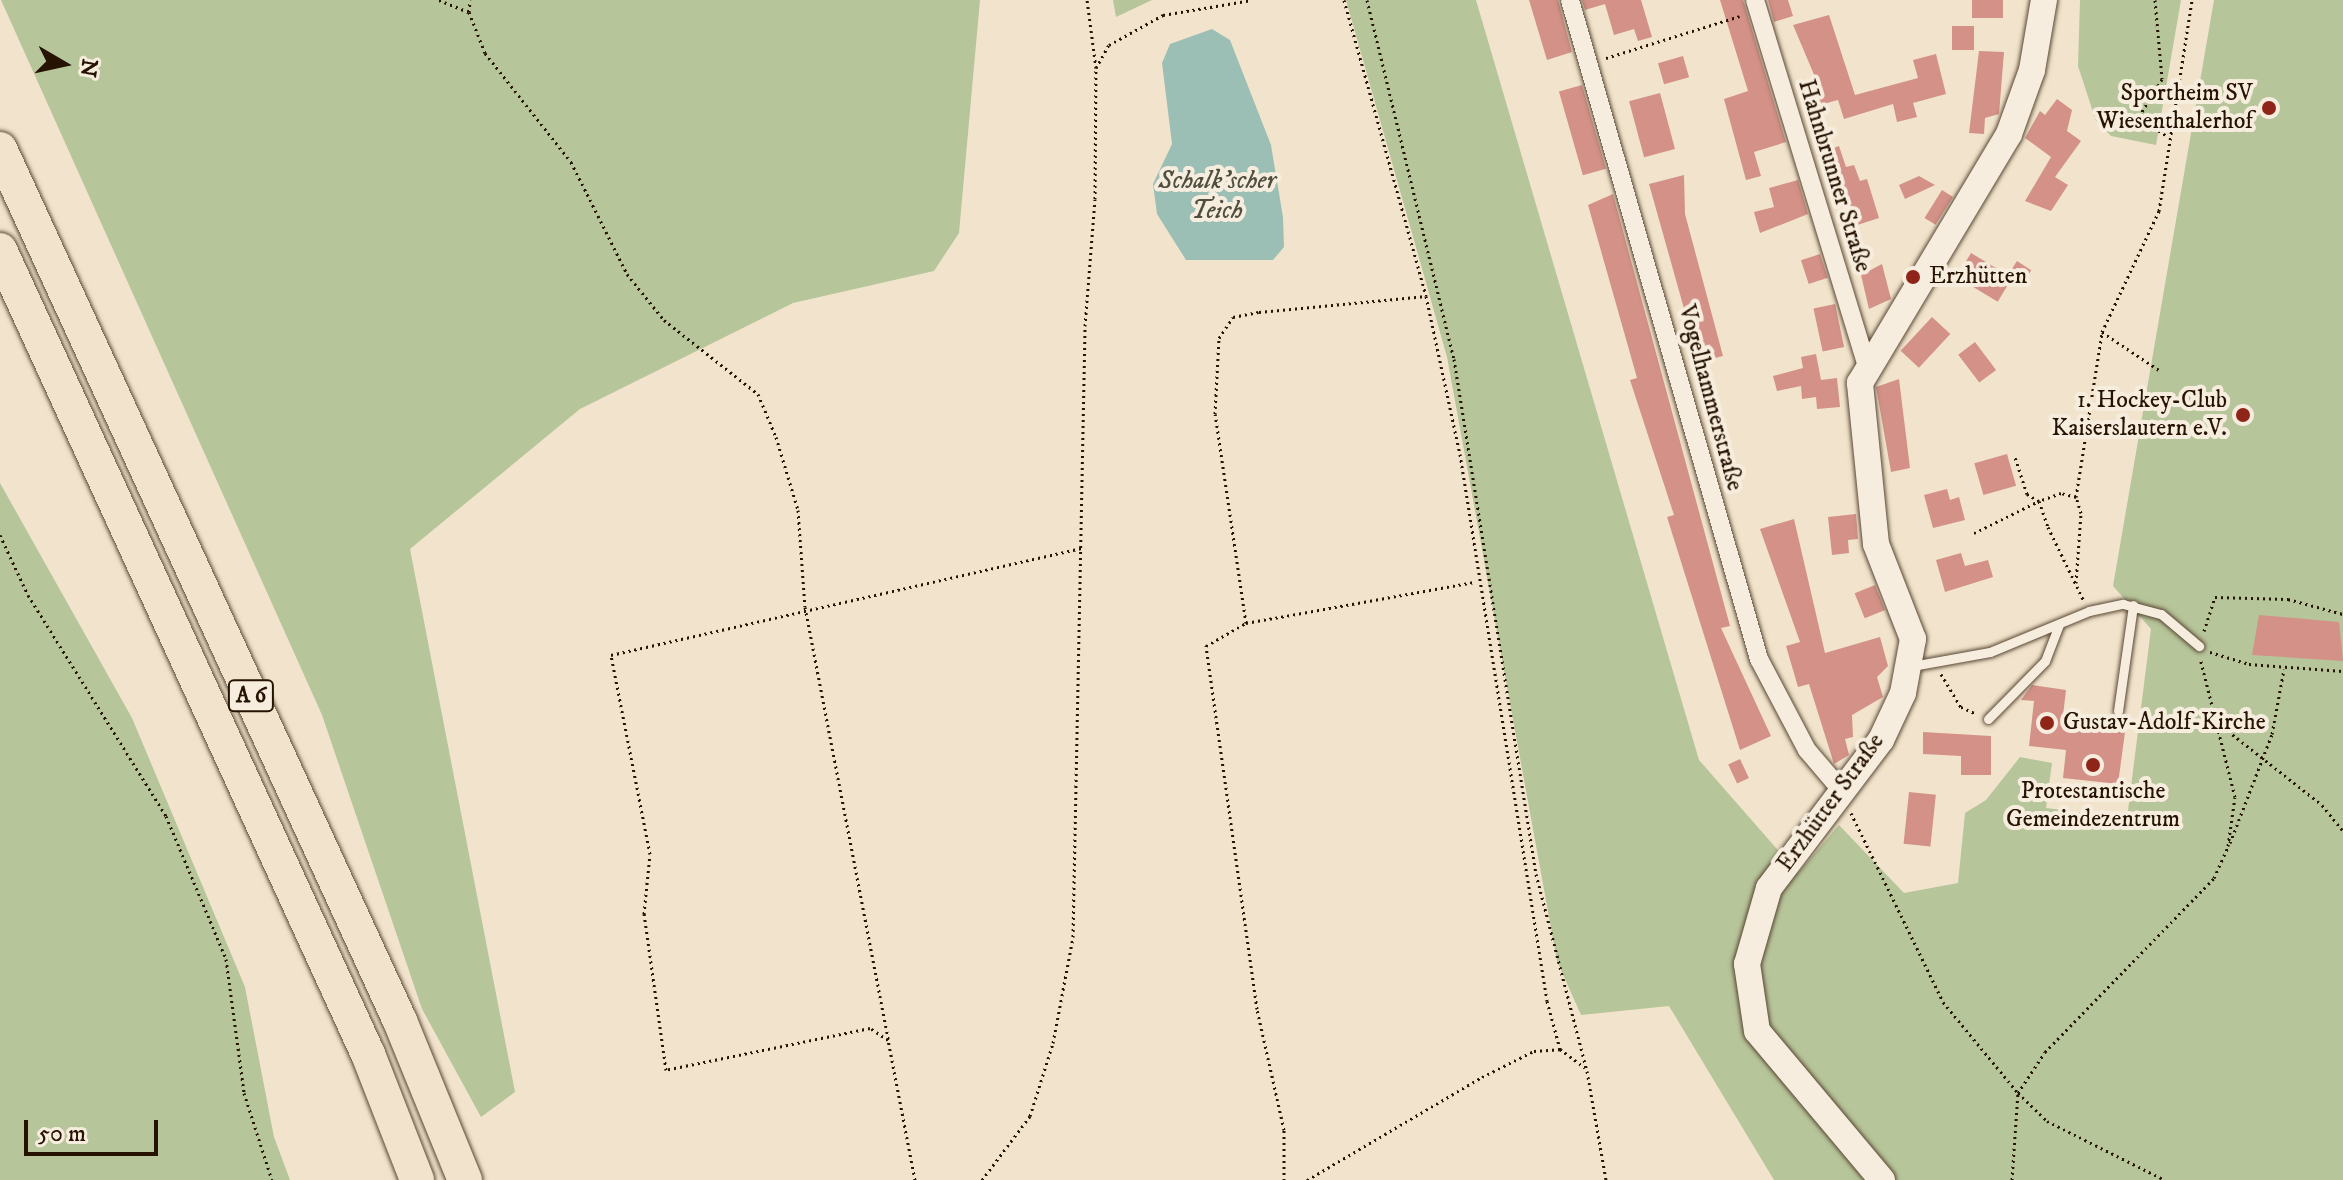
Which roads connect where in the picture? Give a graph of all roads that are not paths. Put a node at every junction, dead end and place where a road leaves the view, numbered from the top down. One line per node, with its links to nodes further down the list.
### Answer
1 (1570, 0): 13 (street, Vogelhammerstraße)
2 (1755, 0): 6 (street, Hahnbrunner Straße)
3 (2043, 1): 6 (street, Erzhütter Straße)
4 (0, 149): 15 (highway, A 6)
5 (0, 250): 14 (highway, A 6)
6 (1867, 366): 10 (street, Erzhütter Straße)
7 (2133, 605): 8 (lane); 9 (lane); 11 (lane)
8 (2059, 624): 10 (lane); 12 (lane)
9 (2199, 646)
10 (1922, 665): 13 (street, Erzhütter Straße)
11 (2118, 711)
12 (1988, 719)
13 (1842, 791): 16 (street, Erzhütter Straße)
14 (417, 1180)
15 (465, 1180)
16 (1882, 1180)

